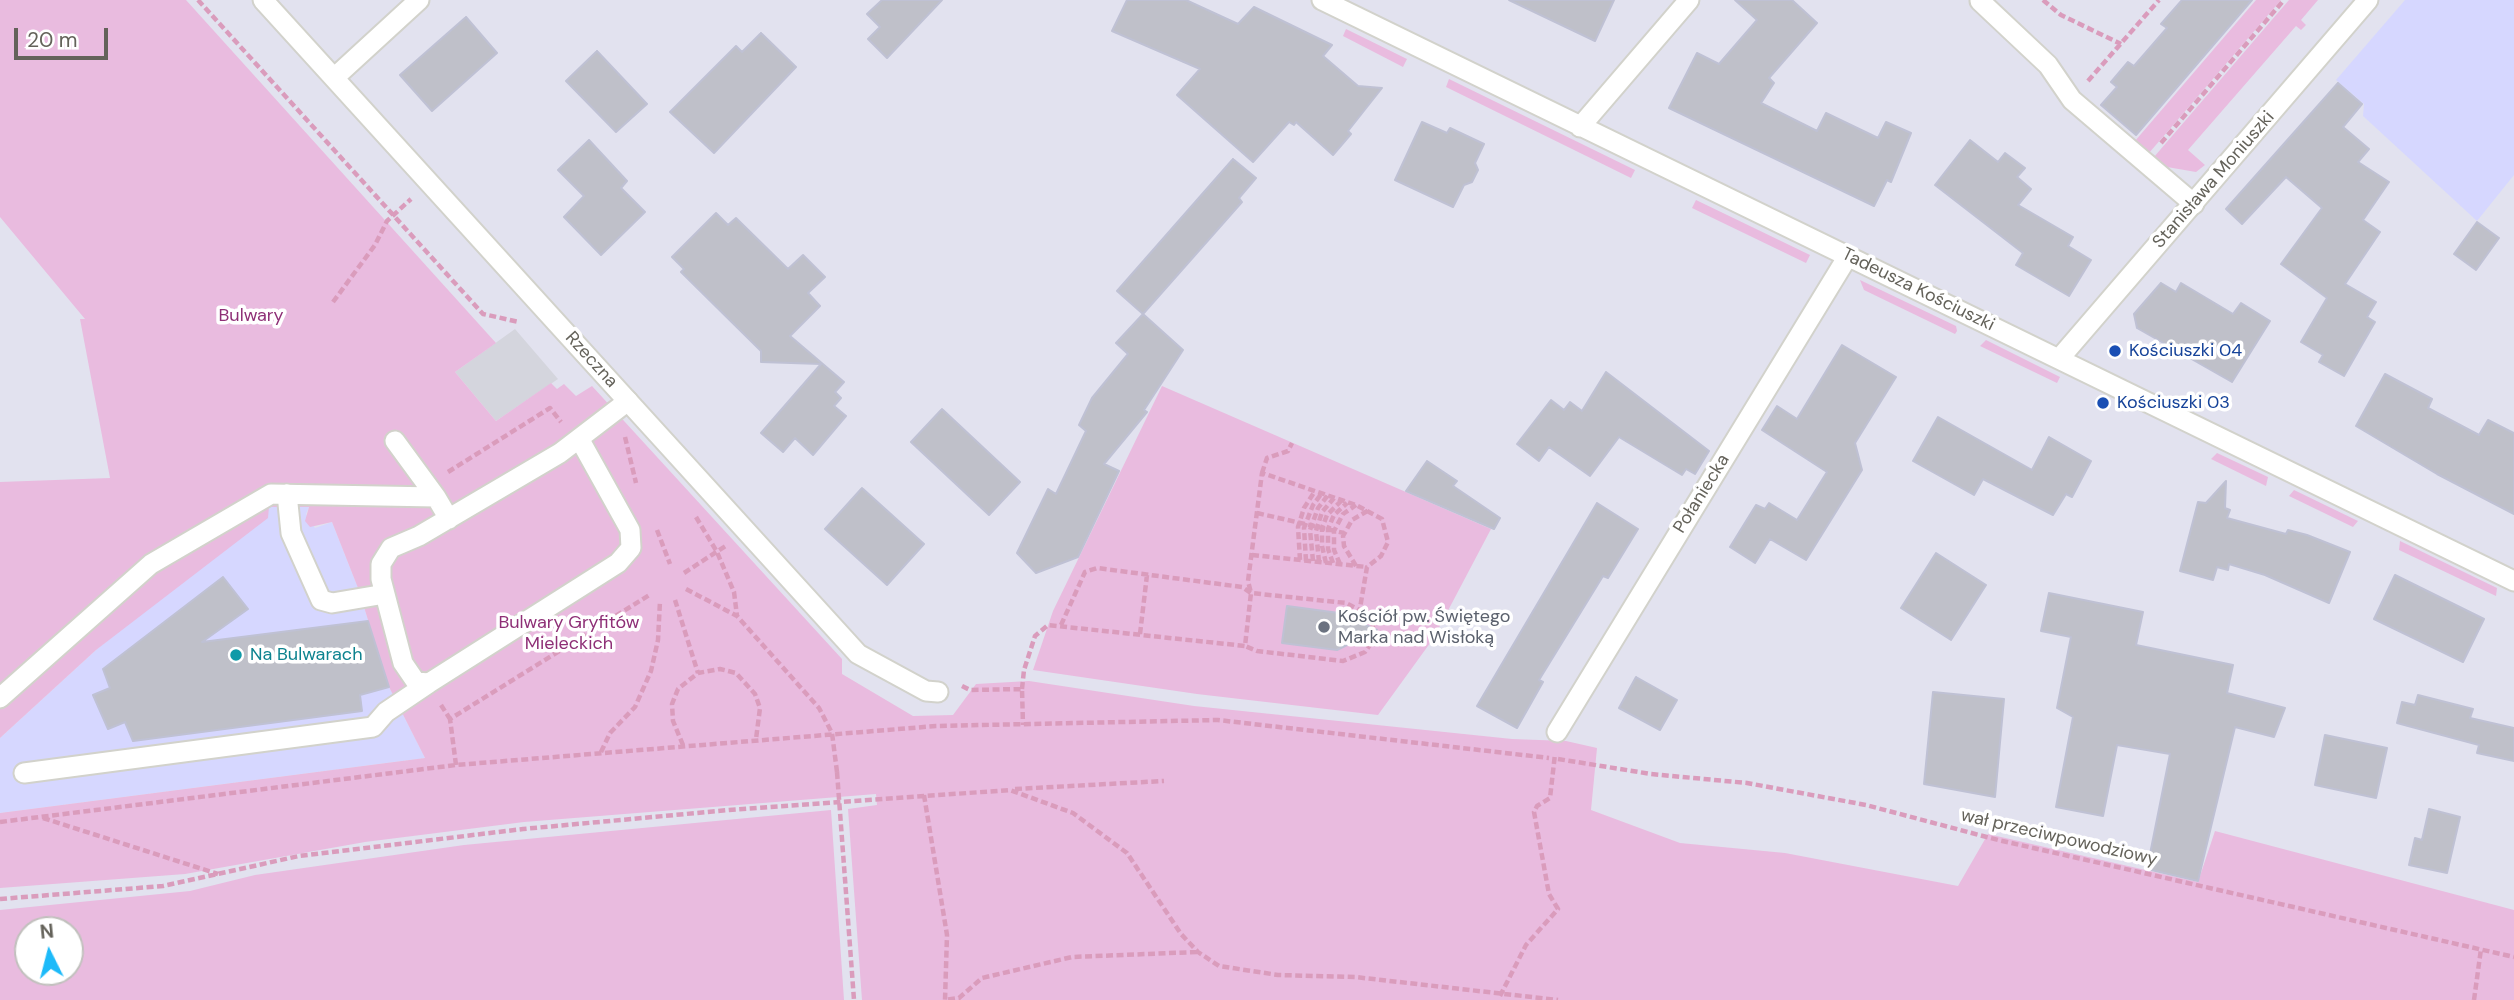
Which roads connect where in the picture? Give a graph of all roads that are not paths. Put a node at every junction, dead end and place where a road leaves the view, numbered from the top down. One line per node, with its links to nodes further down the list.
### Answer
1 (263, 0): 7 (street, Rzeczna)
2 (419, 0): 7 (street)
3 (1322, 0): 8 (street, Tadeusza Kościuszki)
4 (1689, 0): 8 (street)
5 (2368, 0): 9 (street, Stanisława Moniuszki)
6 (1980, 1): 9 (street)
7 (334, 78): 12 (street, Rzeczna)
8 (1580, 127): 10 (street, Tadeusza Kościuszki)
9 (2194, 204): 11 (street, Stanisława Moniuszki)
10 (1848, 256): 11 (street, Tadeusza Kościuszki); 23 (street, Połaniecka)
11 (2059, 359): 18 (street, Tadeusza Kościuszki)
12 (628, 401): 13 (street); 21 (street, Rzeczna)
13 (573, 433): 17 (street); 20 (street)
14 (395, 441): 16 (street)
15 (287, 494): 16 (street); 19 (street); 22 (street)
16 (436, 497): 17 (street)
17 (449, 519): 19 (street)
18 (2514, 581)
19 (385, 594): 20 (street)
20 (429, 683): 24 (street)
21 (947, 688)
22 (0, 698)
23 (1557, 732)
24 (24, 773)

